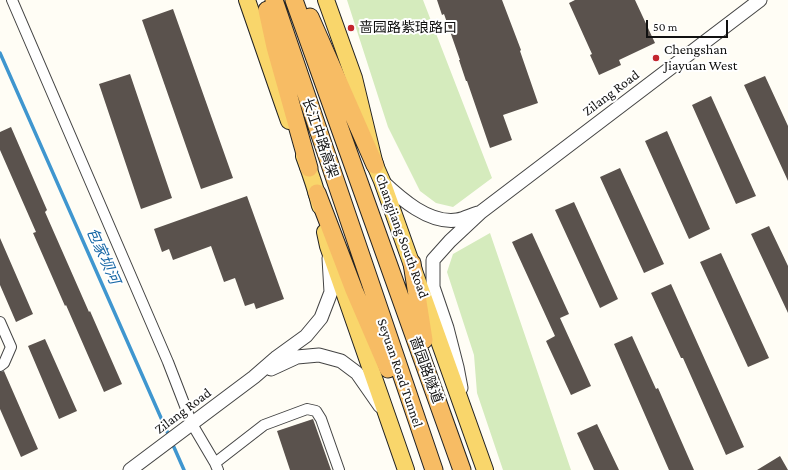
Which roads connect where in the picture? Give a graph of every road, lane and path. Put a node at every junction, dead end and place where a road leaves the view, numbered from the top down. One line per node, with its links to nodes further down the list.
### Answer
1 (12, 0): 23 (street)
2 (247, 0): 10 (main road)
3 (266, 0): 10 (highway)
4 (274, 0): 17 (highway, 长江中路高架)
5 (294, 0): 16 (highway, 长江中路高架)
6 (303, 0): 9 (highway)
7 (326, 0): 9 (main road, Changjiang South Road)
8 (760, 0): 13 (street, Zilang Road)
9 (375, 165): 11 (main road, Changjiang South Road)
10 (309, 168): 12 (main road)
11 (382, 181): 13 (street); 15 (main road, Changjiang South Road)
12 (317, 193): 14 (main road); 28 (highway)
13 (481, 212): 22 (street)
14 (328, 246): 20 (street); 21 (main road)
15 (412, 263): 22 (main road, Changjiang South Road); 30 (highway)
16 (391, 269): 30 (highway, 啬园路隧道)
17 (367, 276): 29 (highway, Seyuan Road Tunnel)
18 (0, 322): 19 (street)
19 (0, 366)
20 (254, 377): 21 (street); 23 (street, Zilang Road)
21 (387, 415): 27 (main road)
22 (468, 421): 31 (main road, Changjiang South Road)
23 (192, 424): 24 (street); 25 (street, Zilang Road)
24 (216, 467): 26 (street)
25 (130, 470)
26 (339, 470)
27 (406, 470)
28 (424, 470)
29 (434, 470)
30 (463, 470)
31 (485, 470)

